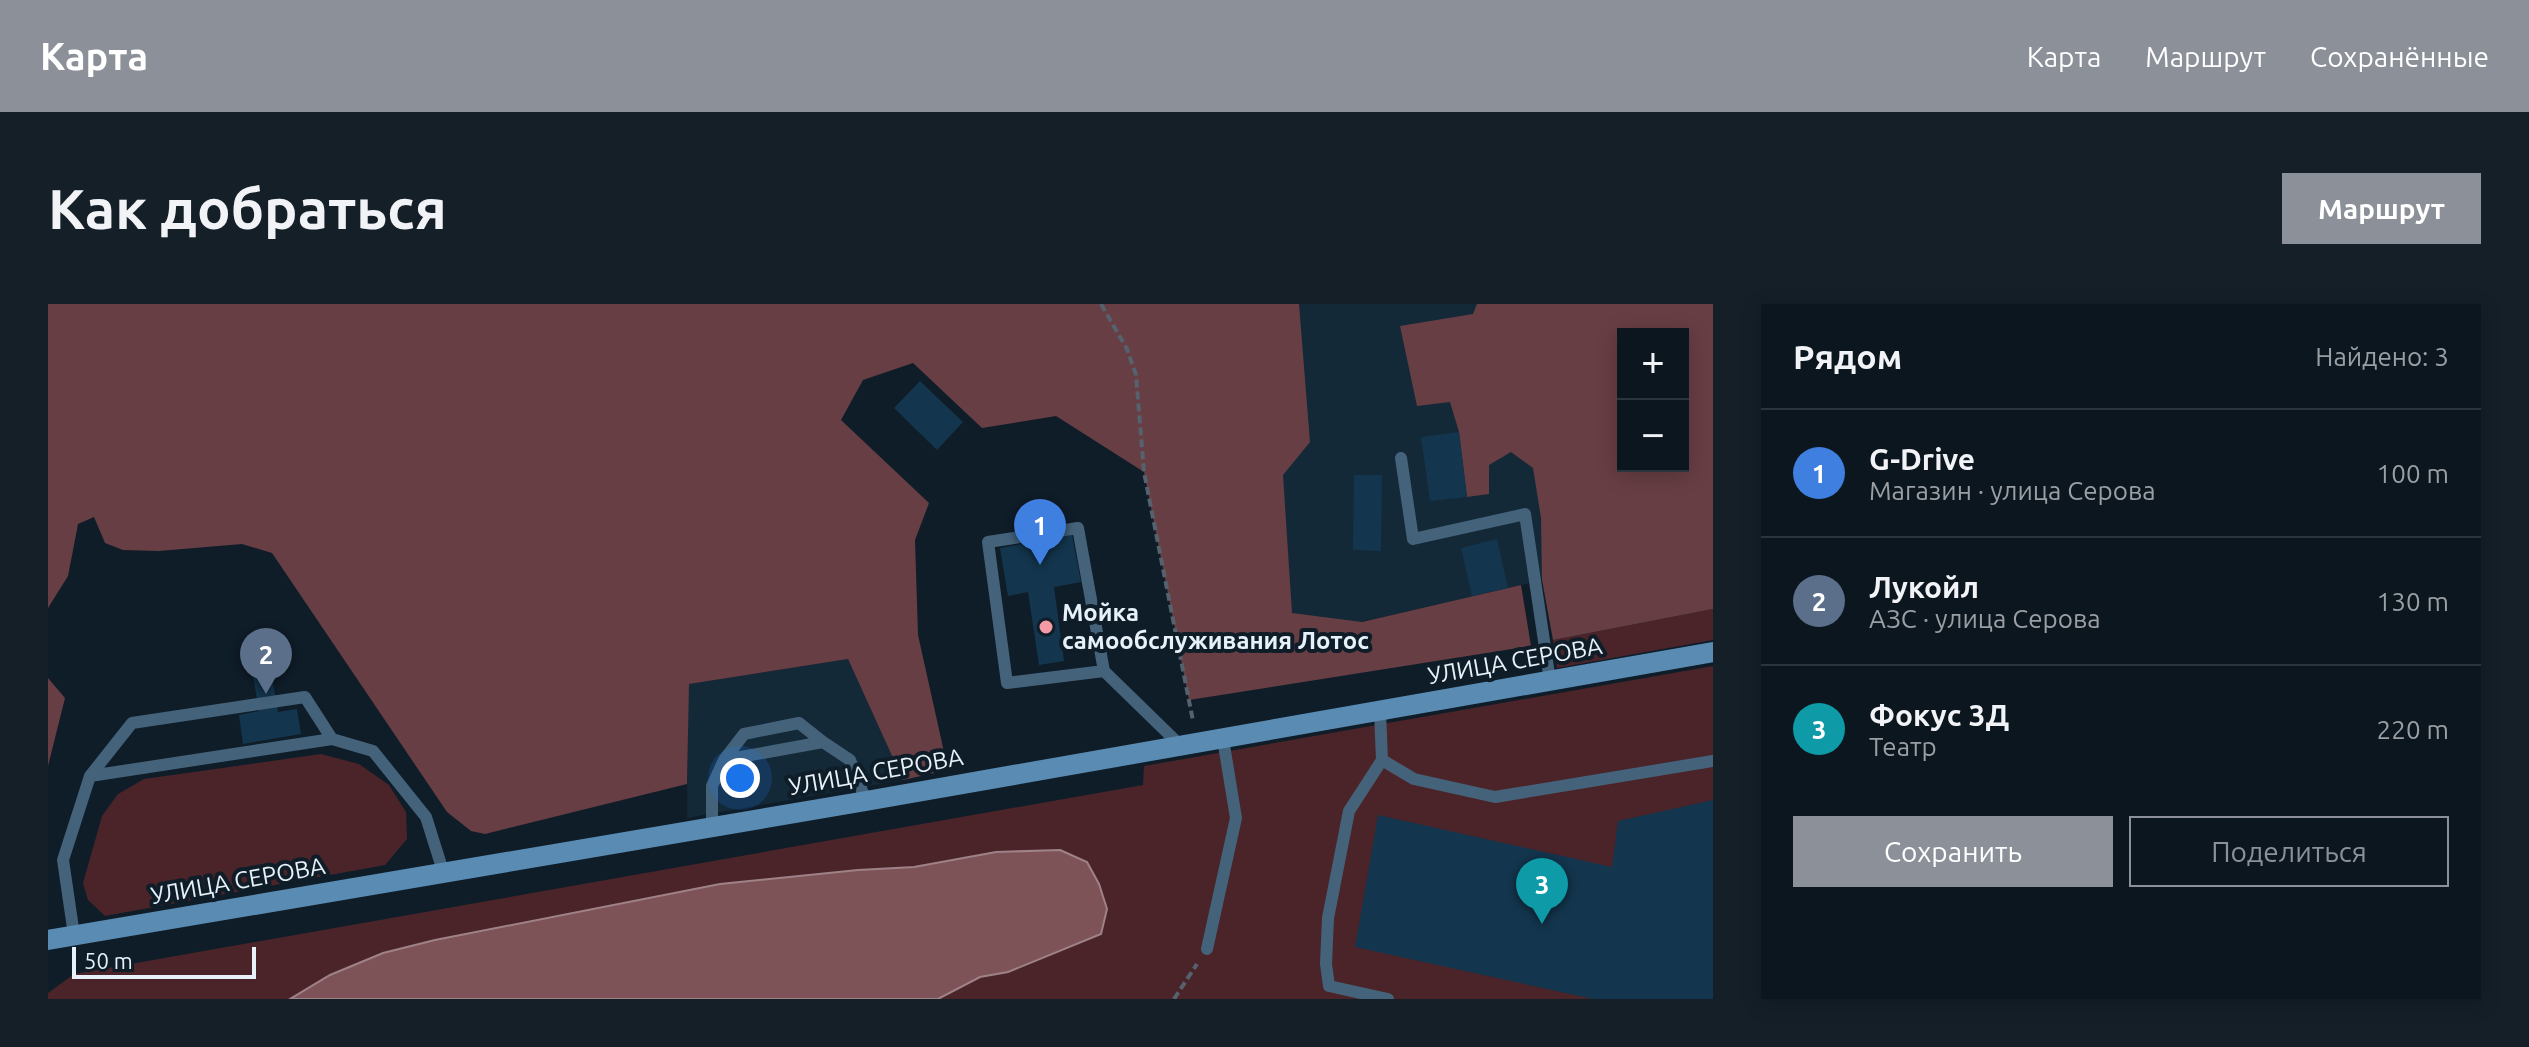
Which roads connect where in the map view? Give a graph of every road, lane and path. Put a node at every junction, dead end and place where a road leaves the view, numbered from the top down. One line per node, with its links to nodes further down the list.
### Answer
1 (1101, 304): 10 (path)
2 (1401, 458): 5 (lane)
3 (1713, 652): 5 (main road, УЛИЦА СЕРОВА)
4 (1104, 671): 4 (lane); 10 (lane)
5 (1550, 681): 6 (main road, УЛИЦА СЕРОВА)
6 (1380, 711): 8 (main road, УЛИЦА СЕРОВА); 12 (lane)
7 (332, 739): 14 (lane); 14 (lane); 17 (lane)
8 (1223, 739): 10 (main road, УЛИЦА СЕРОВА); 20 (lane)
9 (823, 742): 11 (lane); 11 (lane); 15 (lane)
10 (1189, 744): 15 (main road, УЛИЦА СЕРОВА)
11 (724, 760): 16 (lane)
12 (1382, 760): 13 (lane); 22 (lane)
13 (1713, 761)
14 (90, 776): 18 (lane)
15 (866, 801): 16 (main road, УЛИЦА СЕРОВА)
16 (712, 827): 17 (main road, УЛИЦА СЕРОВА)
17 (443, 871): 18 (main road, УЛИЦА СЕРОВА)
18 (74, 935): 19 (main road, УЛИЦА СЕРОВА)
19 (48, 940)
20 (1207, 949): 21 (path)
21 (1174, 999)
22 (1388, 999)

